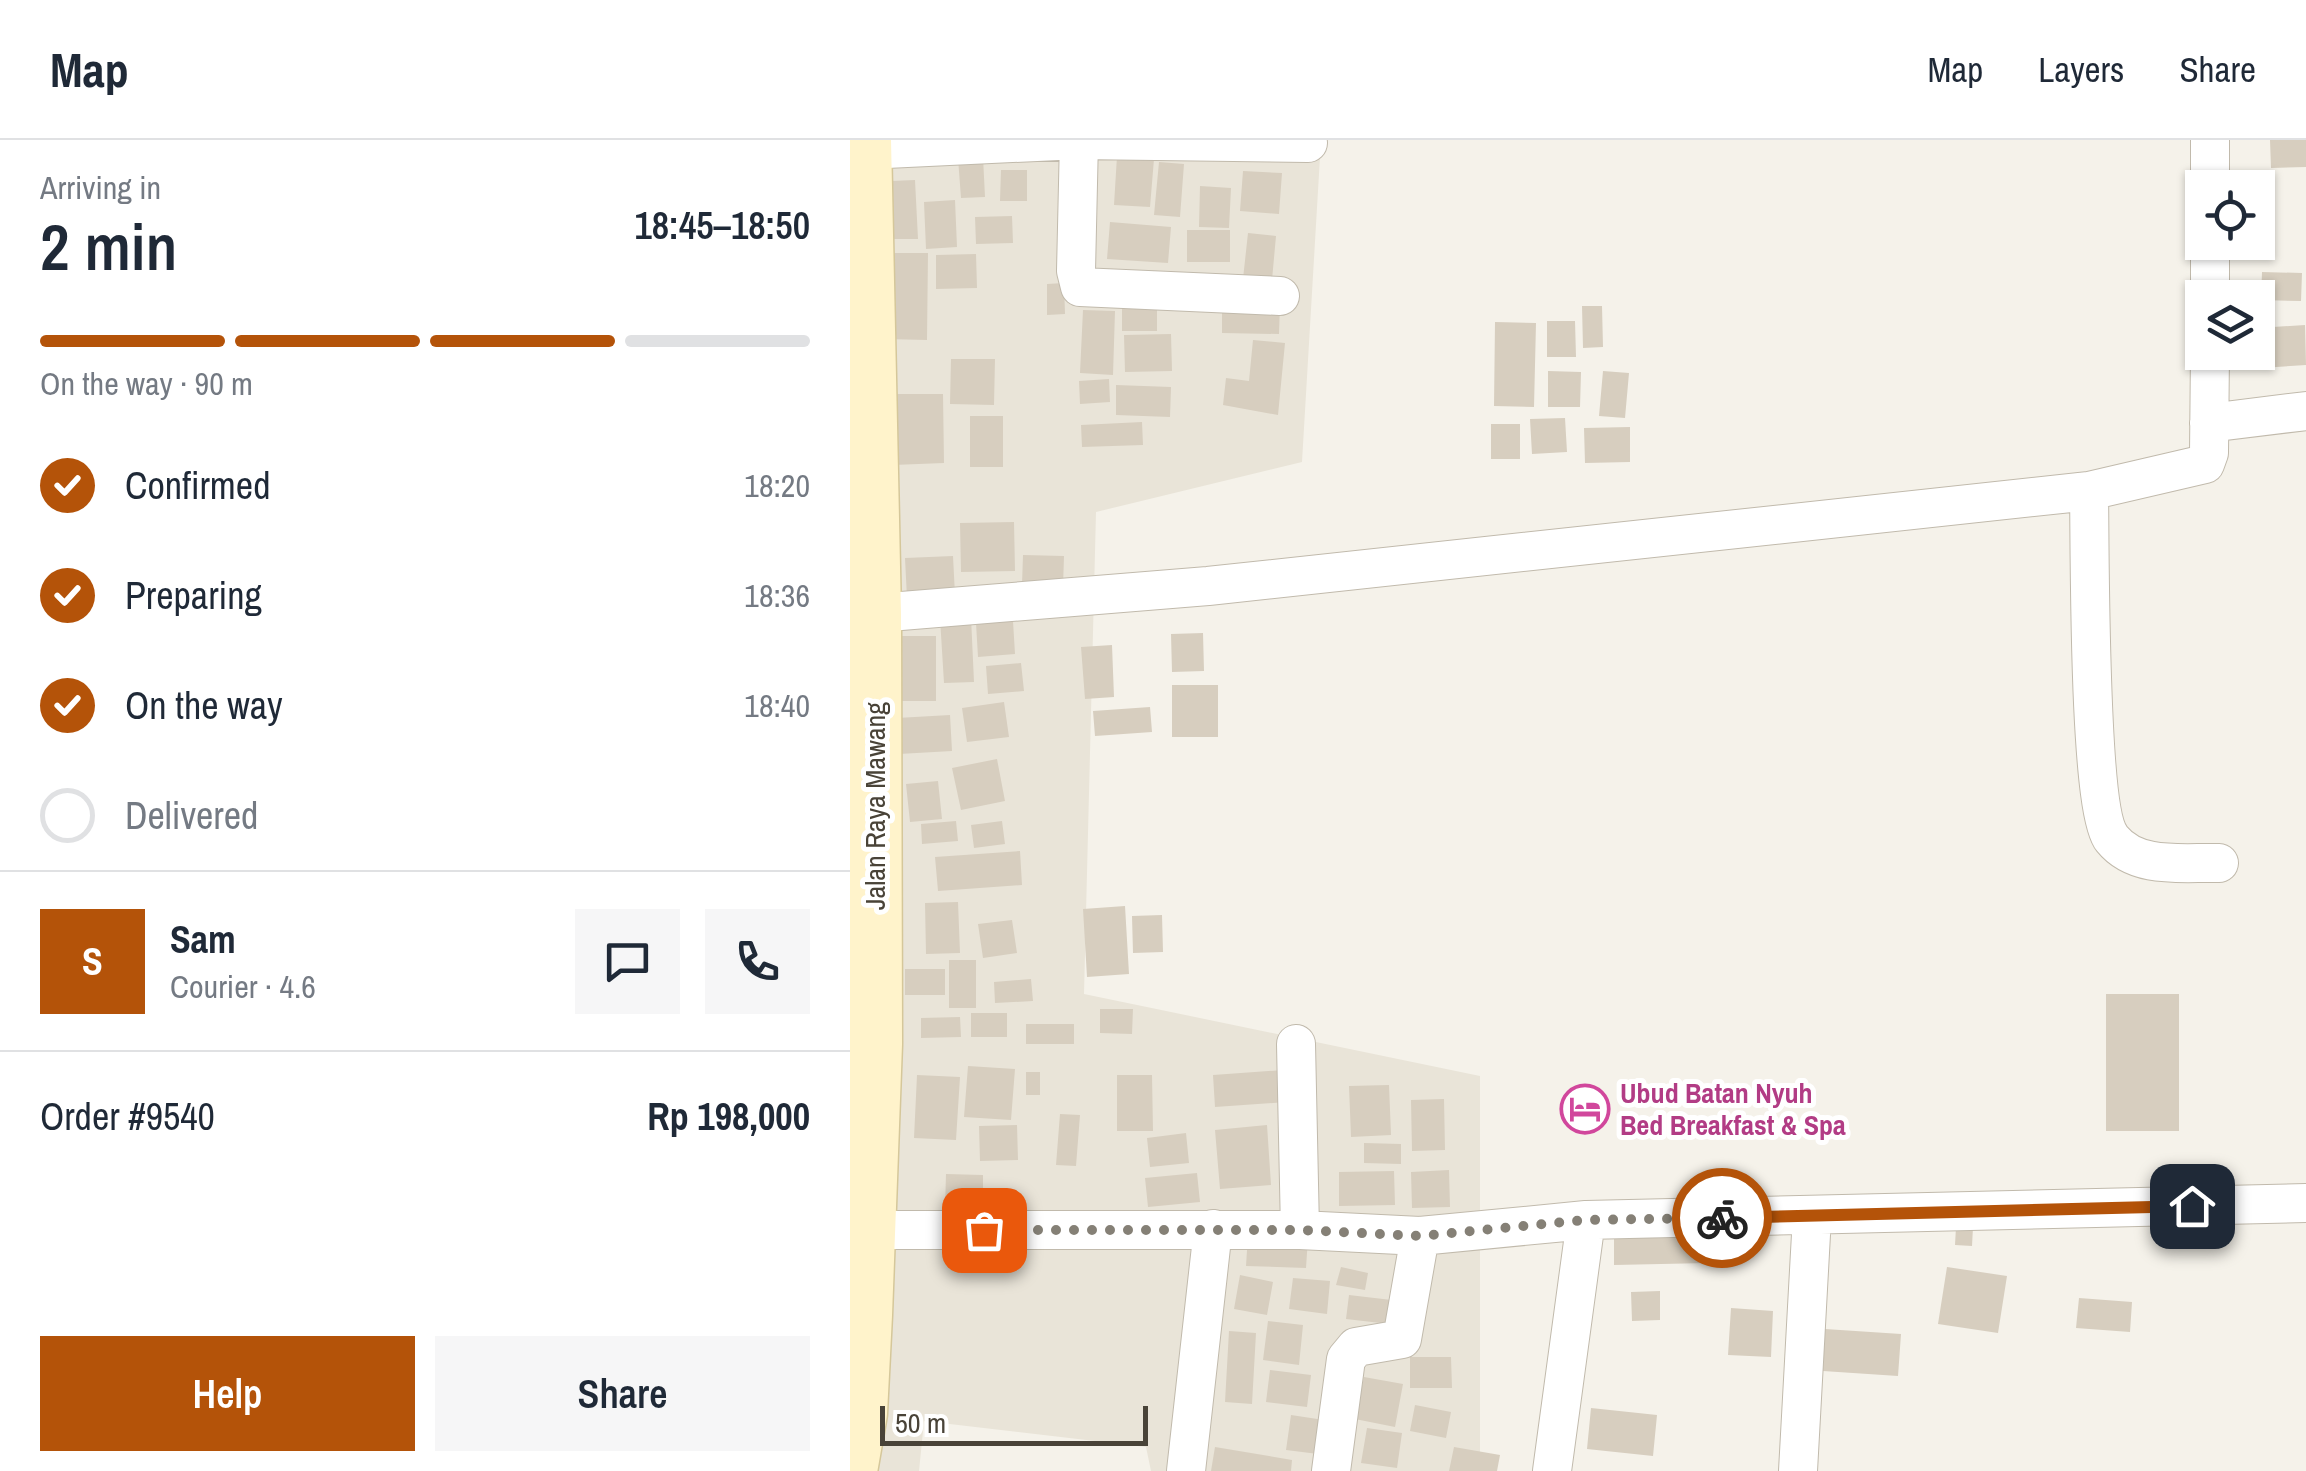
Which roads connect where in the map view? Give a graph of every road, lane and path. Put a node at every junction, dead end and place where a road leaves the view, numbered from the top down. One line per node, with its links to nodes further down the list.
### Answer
1 (1078, 140): 3 (street); 4 (street); 7 (street)
2 (2210, 140): 5 (street)
3 (1308, 143)
4 (865, 145): 6 (main road, Jalan Raya Mawang)
5 (2210, 170)
6 (858, 215): 12 (main road, Jalan Raya Mawang)
7 (1280, 296)
8 (2210, 370): 10 (street)
9 (2306, 411): 10 (street)
10 (2209, 423): 11 (street)
11 (2088, 490): 12 (street); 14 (street)
12 (862, 615): 13 (main road, Jalan Raya Mawang)
13 (863, 847): 15 (main road, Jalan Raya Mawang)
14 (2219, 863)
15 (863, 1044): 21 (main road, Jalan Raya Mawang)
16 (1296, 1044): 22 (street)
17 (2306, 1203): 18 (street)
18 (1812, 1216): 19 (street); 28 (street)
19 (1586, 1220): 23 (street); 27 (street)
20 (1214, 1229): 21 (street); 22 (street); 25 (street)
21 (870, 1230): 24 (main road, Jalan Raya Mawang)
22 (1300, 1230): 23 (street)
23 (1420, 1236): 26 (street)
24 (850, 1471)
25 (1186, 1471)
26 (1331, 1471)
27 (1552, 1471)
28 (1798, 1471)

